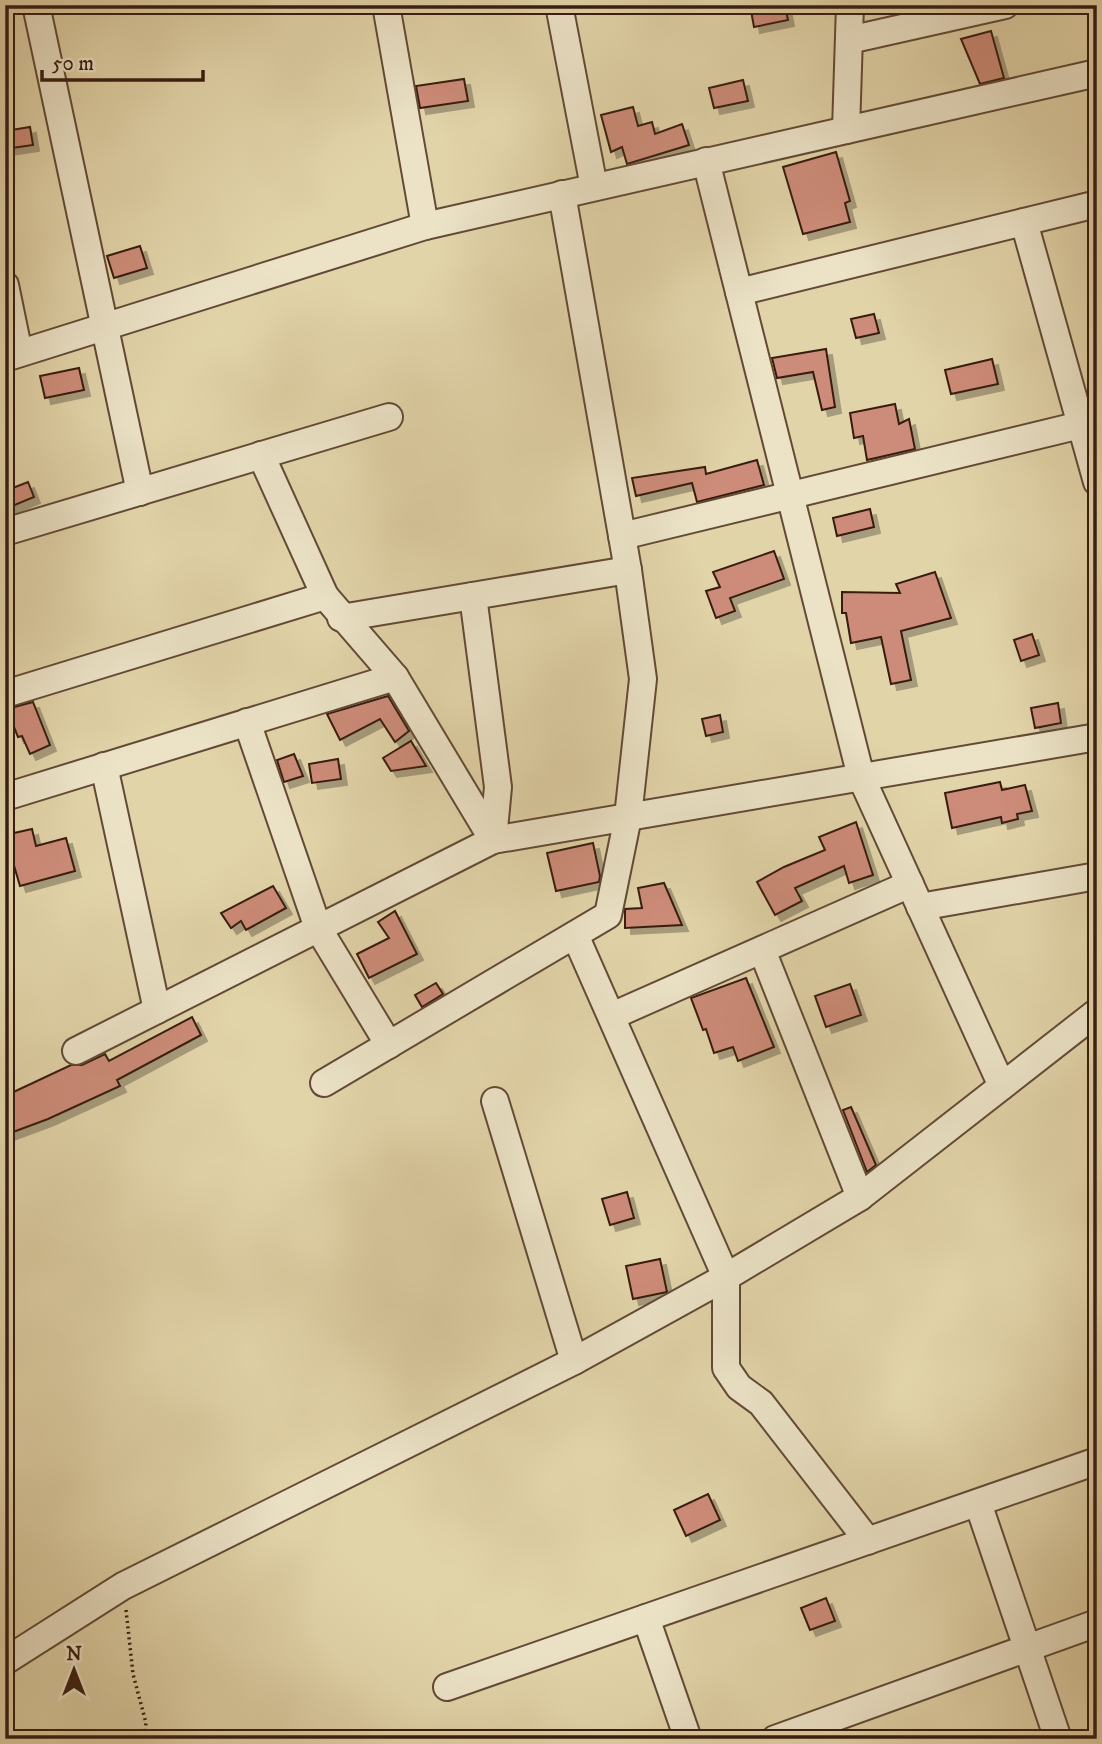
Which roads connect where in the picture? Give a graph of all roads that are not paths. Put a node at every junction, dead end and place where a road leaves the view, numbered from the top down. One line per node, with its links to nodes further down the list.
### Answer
1 (36, 5): 17 (street)
2 (386, 5): 14 (street)
3 (559, 5): 10 (street)
4 (850, 5): 6 (street)
5 (1005, 5): 6 (street)
6 (849, 40): 8 (street)
7 (1097, 73): 8 (street)
8 (846, 130): 9 (street)
9 (706, 162): 10 (street); 16 (street)
10 (594, 187): 11 (street)
11 (562, 194): 14 (street); 26 (street)
12 (1097, 204): 13 (street)
13 (1024, 222): 16 (street); 20 (street)
14 (425, 226): 17 (street)
15 (5, 285): 18 (street)
16 (739, 292): 24 (street)
17 (104, 326): 18 (street); 23 (street)
18 (12, 355)
19 (389, 417): 21 (street)
20 (1089, 424): 22 (street); 24 (street)
21 (261, 455): 23 (street); 28 (street)
22 (1097, 482)
23 (140, 492): 25 (street)
24 (790, 496): 26 (street); 36 (street)
25 (5, 532)
26 (622, 536): 27 (street)
27 (628, 569): 29 (street); 38 (street)
28 (325, 596): 30 (street); 32 (street)
29 (473, 596): 30 (street); 39 (street)
30 (341, 618): 31 (street)
31 (395, 677): 33 (street); 39 (street)
32 (5, 694)
33 (247, 722): 35 (street); 42 (street)
34 (1097, 737): 36 (street)
35 (104, 766): 37 (street); 45 (street)
36 (861, 777): 38 (street); 41 (street)
37 (5, 797)
38 (628, 817): 39 (street); 43 (street)
39 (493, 840): 42 (street)
40 (1097, 876): 41 (street)
41 (915, 895): 44 (street); 51 (street)
42 (318, 928): 45 (street); 48 (street)
43 (575, 935): 47 (street); 48 (street)
44 (762, 950): 47 (street); 53 (street)
45 (157, 1010): 49 (street)
46 (1097, 1012): 51 (street)
47 (612, 1016): 54 (street)
48 (389, 1045): 50 (street)
49 (76, 1051)
50 (324, 1083)
51 (1002, 1086): 53 (street)
52 (495, 1101): 55 (street)
53 (860, 1197): 54 (street)
54 (726, 1277): 55 (street); 58 (street)
55 (574, 1361): 62 (street)
56 (1097, 1461): 57 (street)
57 (978, 1503): 58 (street); 61 (street)
58 (868, 1541): 59 (street)
59 (646, 1618): 63 (street); 64 (street)
60 (1097, 1623): 61 (street)
61 (1027, 1648): 65 (street); 66 (street)
62 (5, 1661)
63 (447, 1687)
64 (688, 1739)
65 (775, 1739)
66 (1058, 1739)

